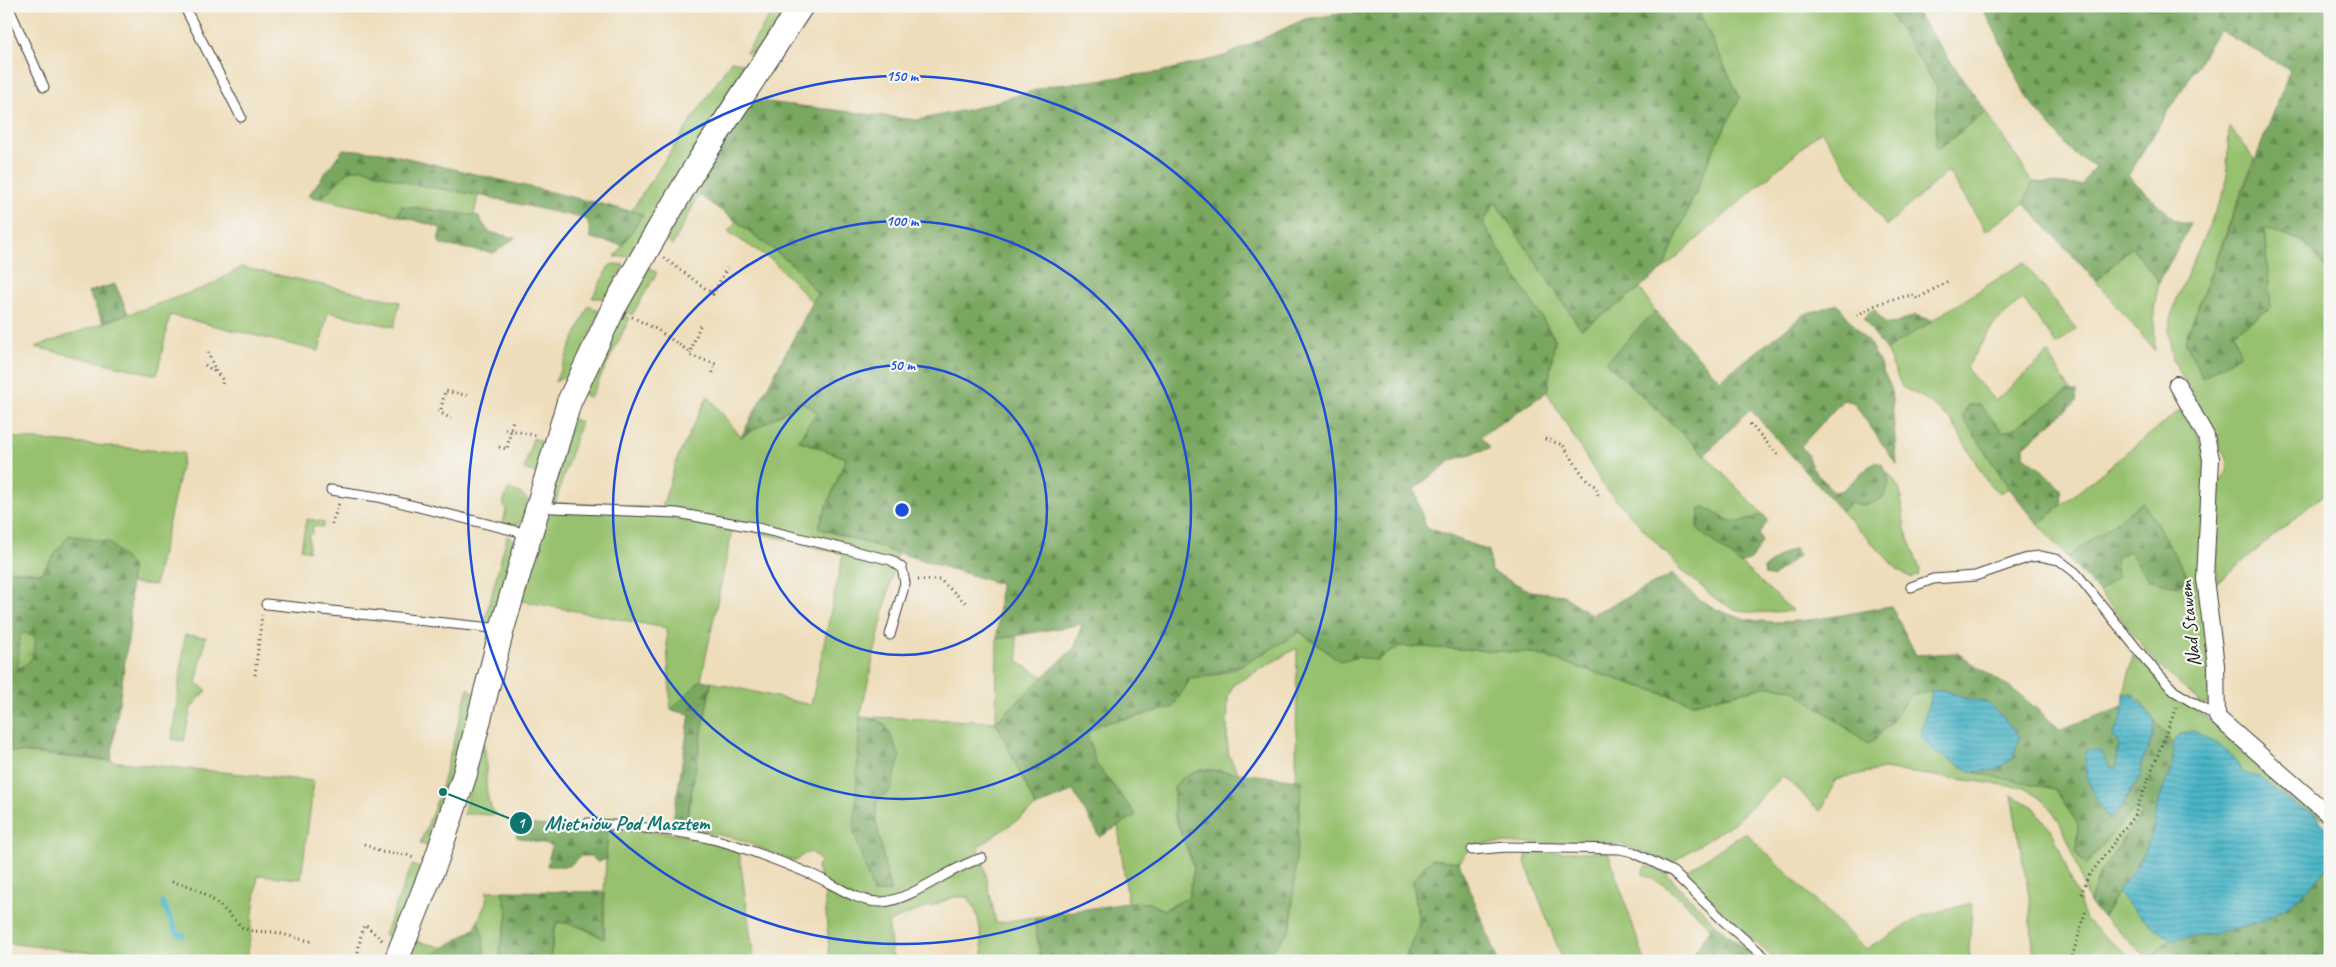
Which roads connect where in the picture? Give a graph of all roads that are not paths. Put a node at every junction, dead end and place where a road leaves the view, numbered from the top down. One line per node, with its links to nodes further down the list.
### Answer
1 (8, 6): 4 (lane)
2 (184, 6): 5 (lane)
3 (801, 6): 8 (street)
4 (44, 87)
5 (241, 117)
6 (2177, 384): 14 (street, Nad Stawem)
7 (332, 490): 9 (lane)
8 (537, 504): 9 (street); 13 (lane)
9 (528, 534): 12 (street)
10 (1911, 587): 14 (lane)
11 (264, 608): 12 (lane)
12 (502, 629): 19 (street)
13 (890, 636)
14 (2217, 718): 15 (street)
15 (2330, 816)
16 (588, 823): 18 (lane)
17 (1472, 850): 20 (lane)
18 (982, 858)
19 (396, 961)
20 (1769, 961)

